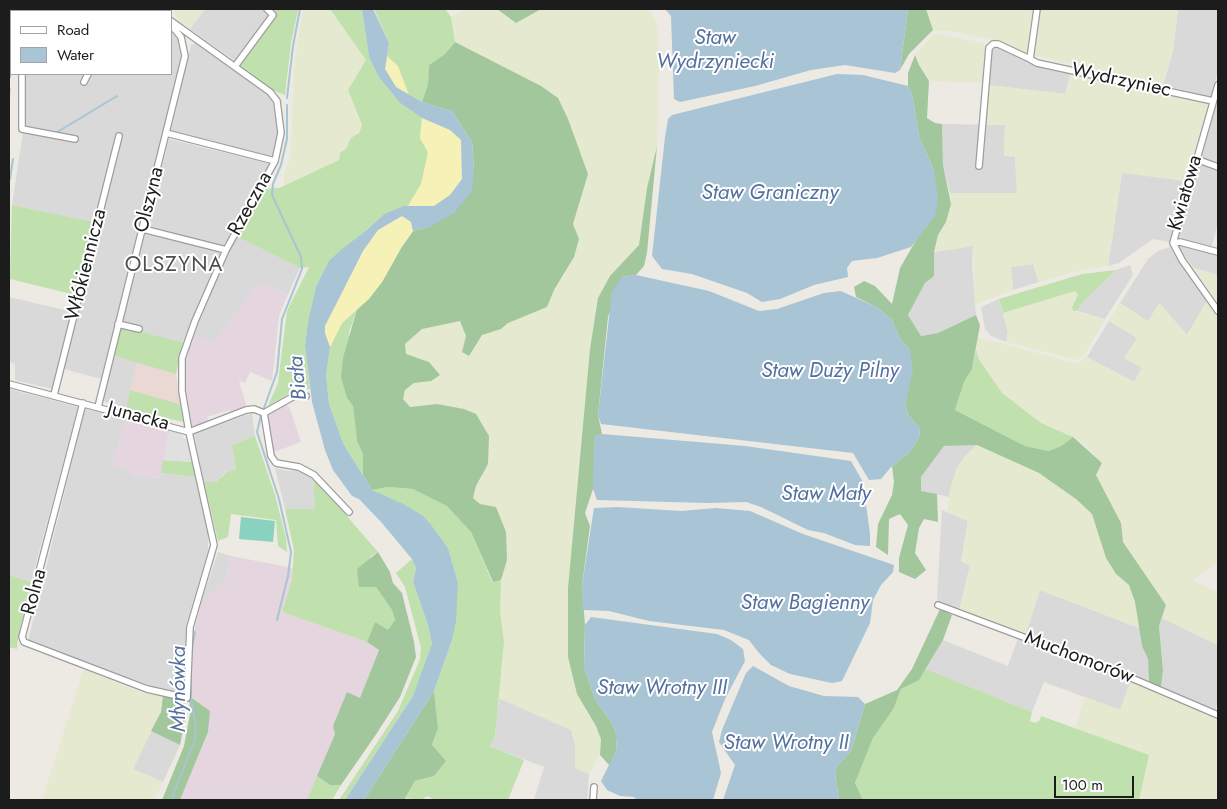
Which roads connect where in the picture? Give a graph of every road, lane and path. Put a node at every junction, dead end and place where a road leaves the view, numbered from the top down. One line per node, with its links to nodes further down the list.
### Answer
1 (267, 9): 6 (street)
2 (1037, 9): 5 (street)
3 (172, 22): 6 (street, Rzeczna)
4 (172, 26): 12 (street, Olszyna)
5 (1030, 59): 11 (street, Wydrzyniec); 17 (street, Wydrzyniec)
6 (236, 65): 16 (street, Rzeczna)
7 (22, 75): 14 (street)
8 (88, 75): 9 (street)
9 (84, 82)
10 (1218, 86): 11 (street, Kwiatowa)
11 (1213, 101): 15 (street, Kwiatowa)
12 (166, 133): 16 (street); 19 (street, Olszyna)
13 (119, 136): 27 (street, Włókiennicza)
14 (76, 139)
15 (1196, 160): 18 (street); 20 (street, Kwiatowa)
16 (275, 161): 21 (street, Rzeczna)
17 (979, 166)
18 (1218, 166)
19 (143, 229): 21 (street); 24 (street, Olszyna)
20 (1173, 243): 22 (street); 23 (street)
21 (226, 250): 32 (street, Rzeczna)
22 (1218, 252)
23 (1218, 311)
24 (118, 324): 25 (street); 30 (street, Olszyna)
25 (139, 329)
26 (9, 384): 27 (street, Junacka)
27 (54, 395): 29 (street, Junacka)
28 (306, 396): 31 (street)
29 (83, 403): 30 (street, Junacka); 35 (street, Rolna)
30 (98, 407): 32 (street, Junacka)
31 (264, 413): 32 (street, Junacka); 33 (street)
32 (189, 432): 35 (street, Rzeczna)
33 (348, 512)
34 (938, 605): 36 (street, Muchomorów)
35 (186, 698)
36 (1218, 715)
37 (594, 787): 38 (street)
38 (593, 800)

